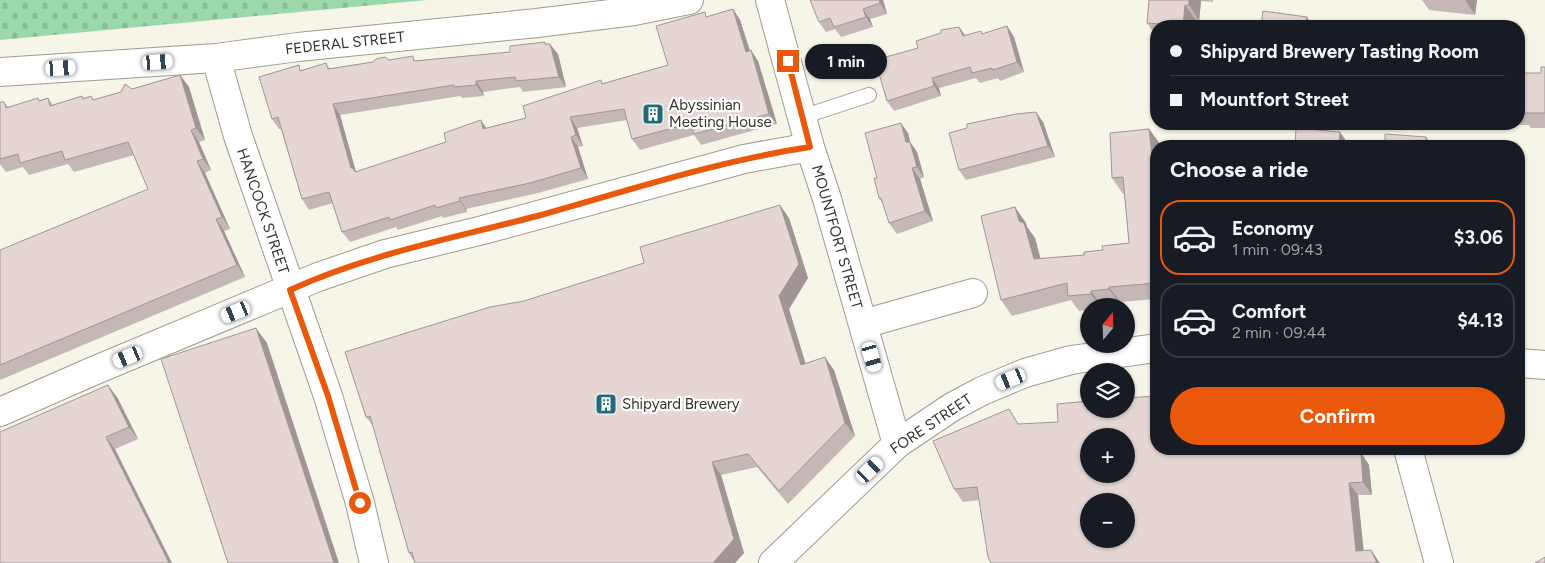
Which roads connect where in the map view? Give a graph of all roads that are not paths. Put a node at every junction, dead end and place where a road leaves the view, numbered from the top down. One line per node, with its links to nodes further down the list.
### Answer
1 (689, 0): 3 (street, FEDERAL STREET)
2 (770, 0): 6 (street, MOUNTFORT STREET)
3 (216, 58): 4 (street, FEDERAL STREET); 8 (street, HANCOCK STREET)
4 (0, 72)
5 (869, 95): 6 (lane)
6 (802, 117): 7 (street, MOUNTFORT STREET)
7 (810, 147): 8 (street); 10 (street, MOUNTFORT STREET)
8 (290, 290): 14 (street); 17 (street, HANCOCK STREET)
9 (973, 293): 10 (street)
10 (863, 324): 15 (street, MOUNTFORT STREET)
11 (1150, 349): 15 (street, FORE STREET)
12 (1525, 363): 13 (street)
13 (1545, 365)
14 (0, 412)
15 (897, 444): 18 (street, FORE STREET)
16 (1410, 455): 19 (street)
17 (374, 563)
18 (773, 563)
19 (1439, 563)

